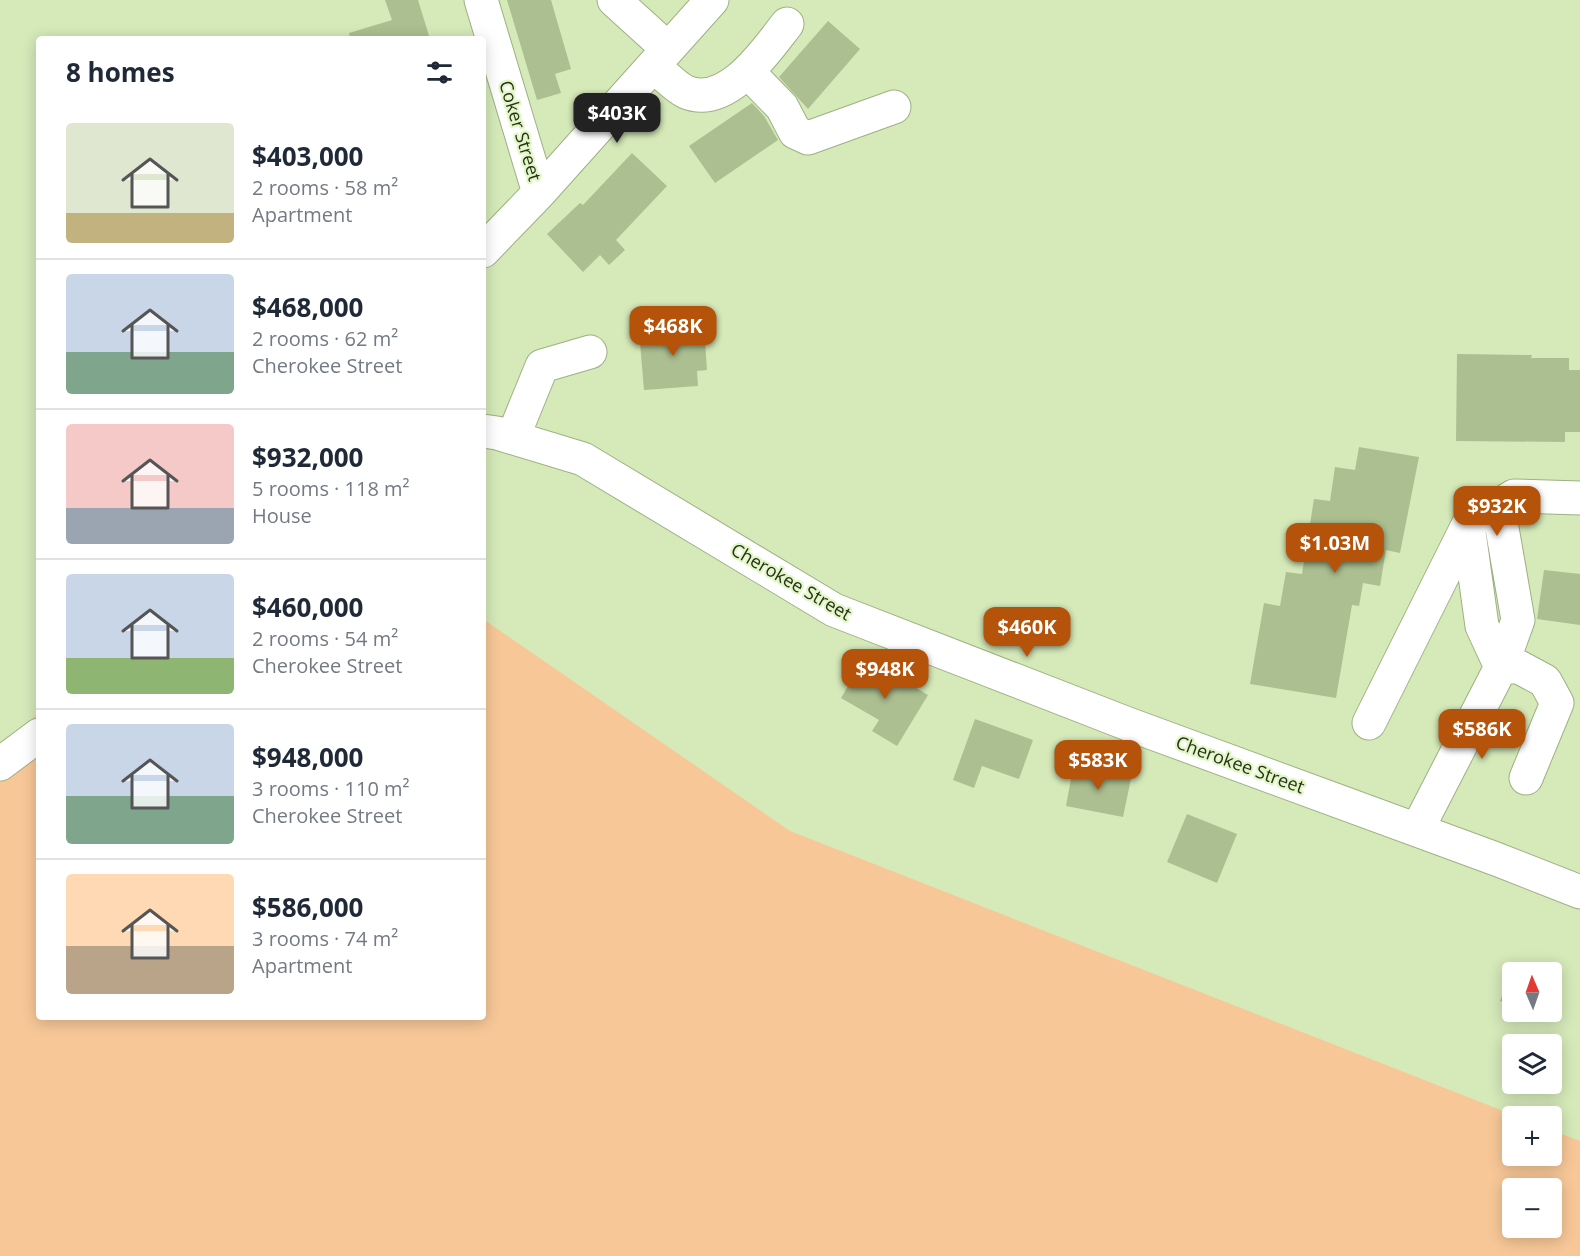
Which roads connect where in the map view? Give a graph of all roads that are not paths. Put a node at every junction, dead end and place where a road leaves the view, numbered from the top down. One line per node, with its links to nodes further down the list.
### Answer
1 (481, 0): 8 (street, Coker Street)
2 (614, 0): 5 (street)
3 (712, 0): 5 (street)
4 (787, 24): 6 (street)
5 (661, 57): 6 (street); 8 (street)
6 (748, 73): 7 (street)
7 (894, 107)
8 (539, 193): 9 (street)
9 (486, 248)
10 (590, 352): 11 (street)
11 (498, 434): 20 (street, Cherokee Street)
12 (1580, 498): 13 (street)
13 (1498, 506): 14 (street); 15 (street)
14 (1468, 525): 15 (street); 16 (street)
15 (1501, 667): 19 (street); 20 (street)
16 (1369, 723)
17 (36, 737): 18 (street)
18 (0, 764)
19 (1526, 778)
20 (1417, 830): 21 (street, Cherokee Street)
21 (1580, 892)

